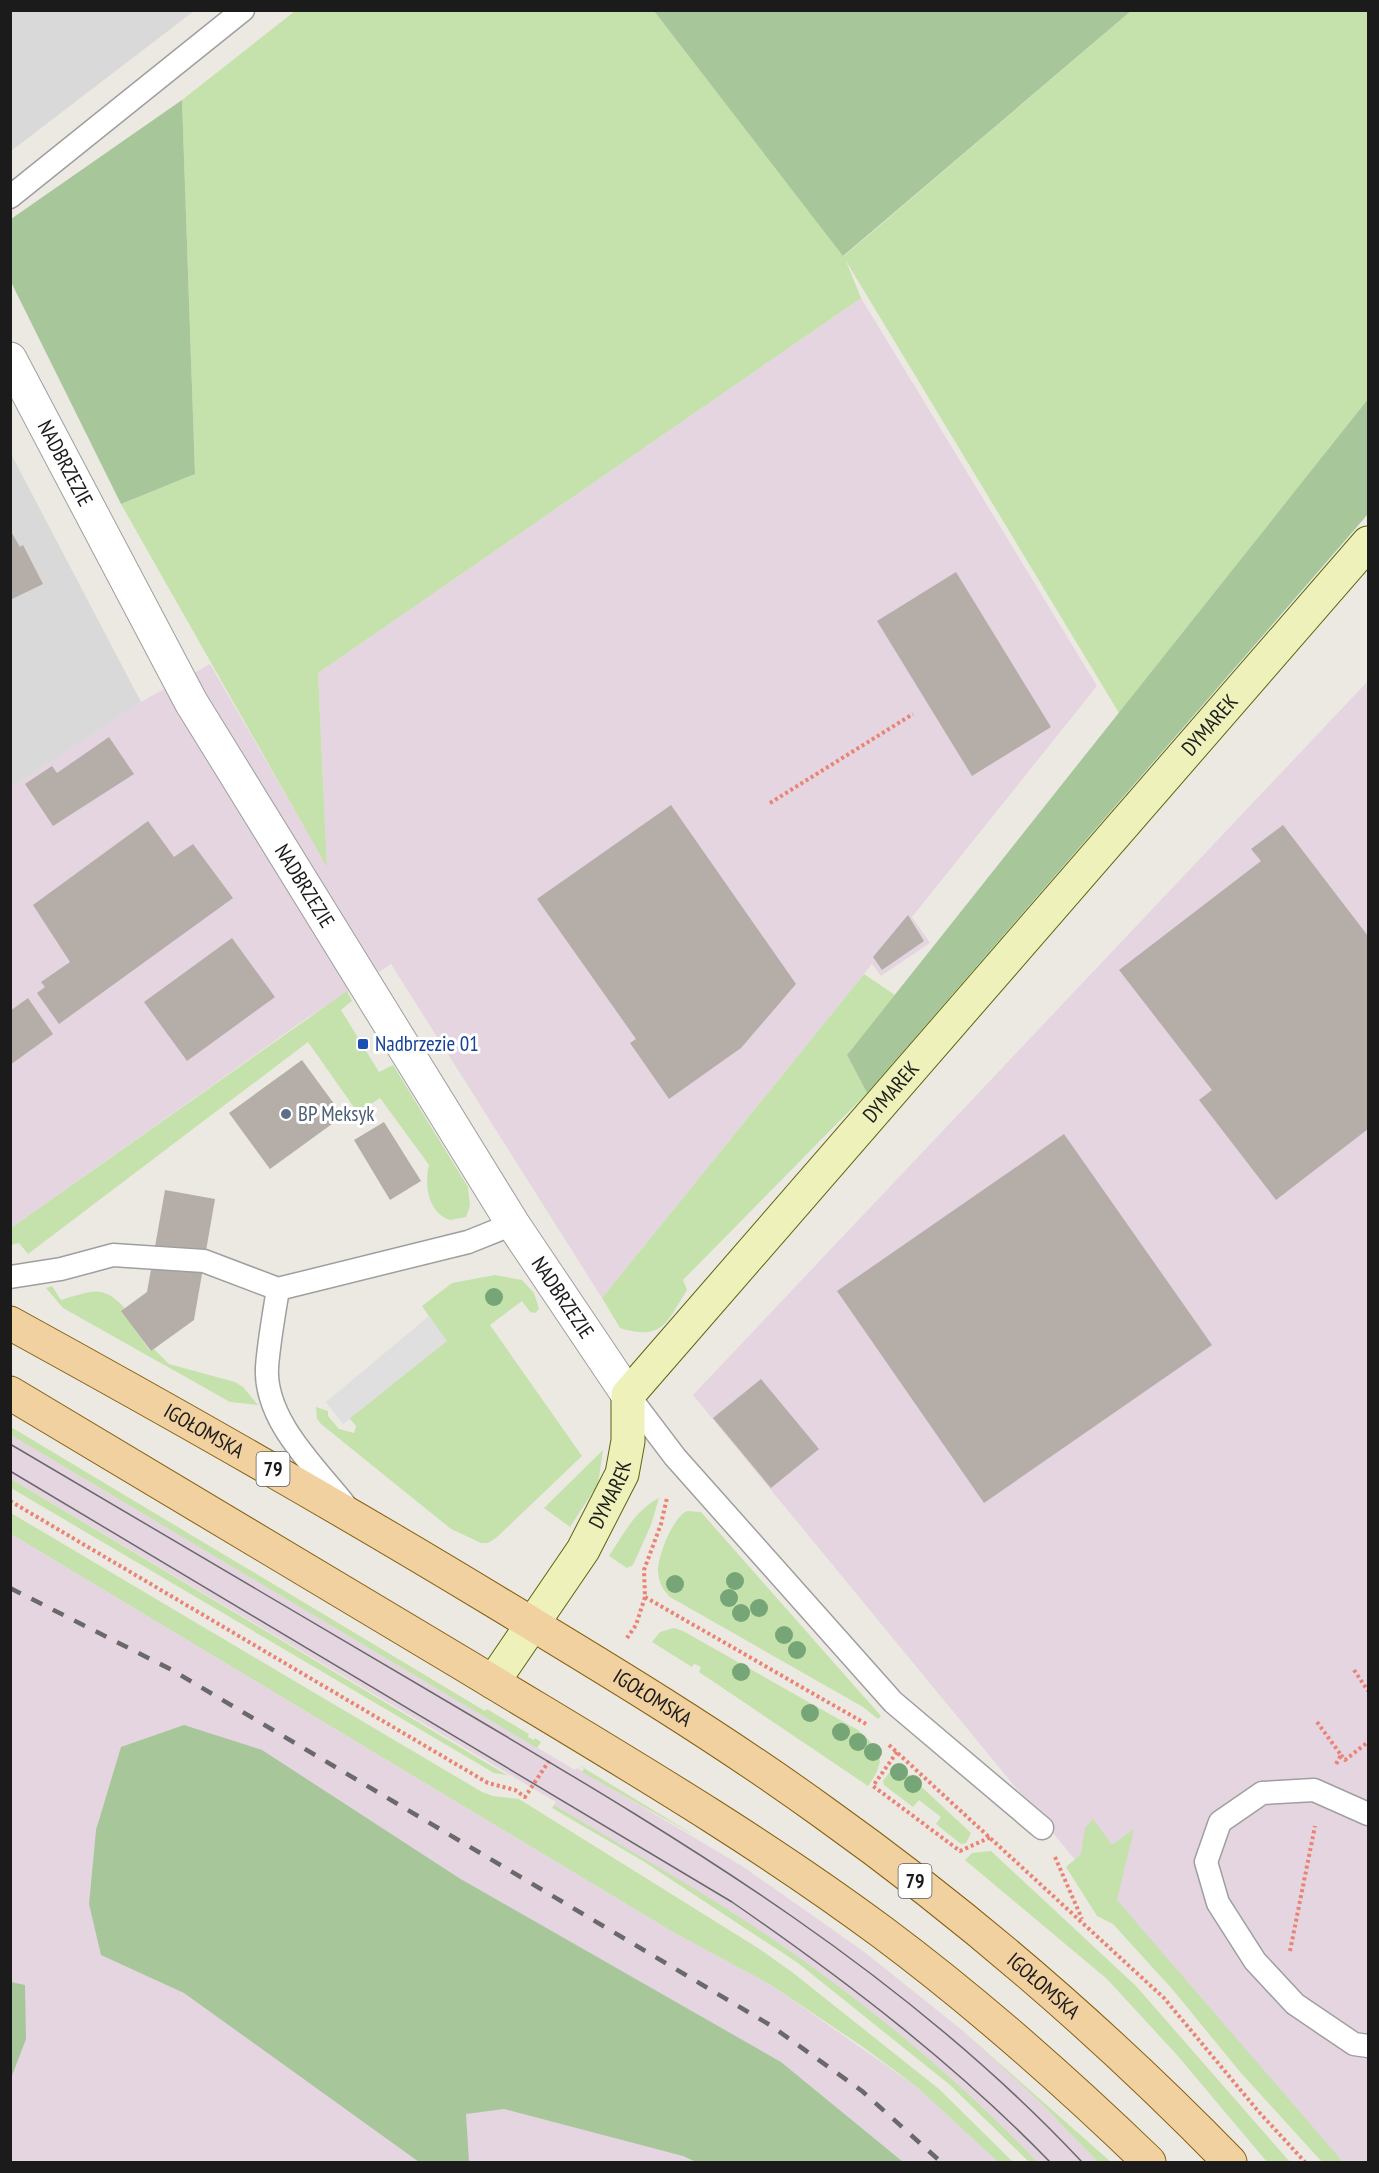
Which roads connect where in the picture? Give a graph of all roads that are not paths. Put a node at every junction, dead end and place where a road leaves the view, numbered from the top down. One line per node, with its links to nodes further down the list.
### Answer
1 (243, 10): 2 (lane)
2 (10, 197)
3 (10, 359): 5 (street, NADBRZEZIE)
4 (1368, 543): 10 (street, DYMAREK)
5 (513, 1224): 7 (lane); 10 (street, NADBRZEZIE)
6 (10, 1277): 7 (lane)
7 (278, 1289): 11 (lane)
8 (10, 1323): 11 (main road, IGOŁOMSKA / 79)
9 (10, 1393): 13 (main road)
10 (628, 1395): 12 (street, DYMAREK); 15 (lane)
11 (354, 1516): 12 (main road, IGOŁOMSKA / 79)
12 (531, 1623): 13 (street, DYMAREK); 18 (main road, IGOŁOMSKA / 79)
13 (493, 1682): 17 (main road)
14 (1368, 1814): 16 (lane)
15 (1042, 1828)
16 (1368, 2046)
17 (1149, 2163)
18 (1230, 2163)

